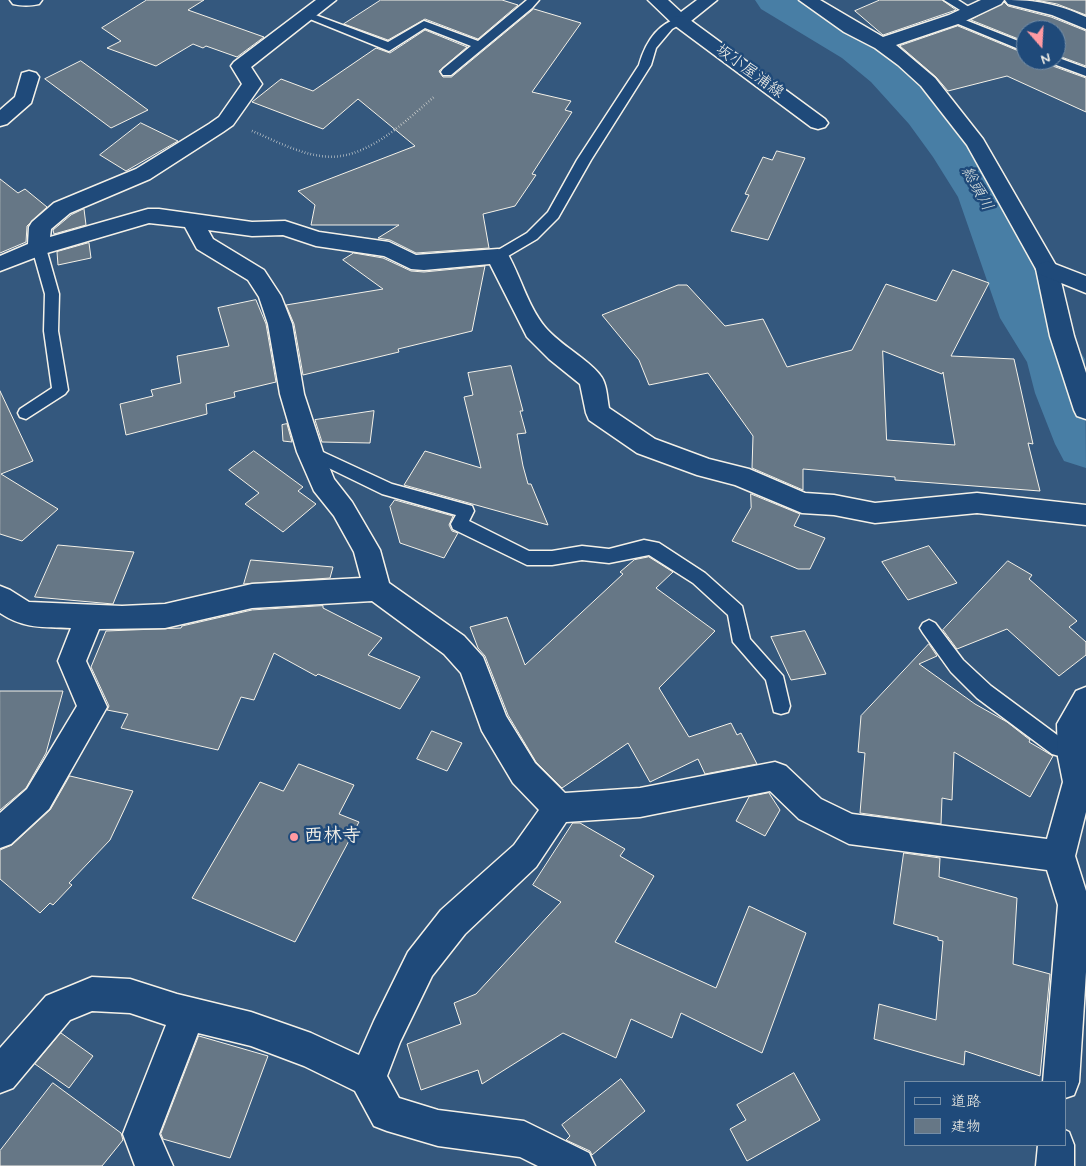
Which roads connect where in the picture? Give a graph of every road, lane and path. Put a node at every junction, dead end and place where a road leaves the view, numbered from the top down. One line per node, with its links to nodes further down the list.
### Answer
1 (11, 0): 12 (street)
2 (19, 0): 3 (street)
3 (33, 0)
4 (327, 0): 13 (street)
5 (533, 0): 19 (lane)
6 (657, 0): 15 (street, 坂小屋浦線)
7 (708, 0): 15 (street)
8 (808, 0): 18 (street)
9 (950, 0): 14 (lane)
10 (995, 0): 14 (street)
11 (1014, 0): 16 (street)
12 (0, 3)
13 (306, 15): 19 (lane); 26 (street)
14 (962, 15): 17 (lane); 18 (street)
15 (680, 21): 27 (street, 坂小屋浦線); 30 (lane)
16 (1086, 24)
17 (1016, 43)
18 (882, 44): 32 (street)
19 (479, 45): 21 (lane)
20 (1066, 64): 22 (lane)
21 (448, 72)
22 (1086, 72)
23 (30, 77): 25 (street)
24 (434, 97): 26 (path)
25 (0, 120)
26 (226, 121): 29 (street)
27 (818, 123)
28 (193, 222): 29 (street); 30 (street); 36 (street)
29 (39, 248): 31 (street); 35 (lane)
30 (498, 256): 37 (street)
31 (0, 264)
32 (1046, 269): 33 (street); 34 (street)
33 (1086, 285)
34 (1086, 410)
35 (26, 413)
36 (310, 452): 38 (street); 43 (lane)
37 (1086, 515)
38 (377, 589): 40 (street); 46 (street)
39 (0, 598): 40 (street)
40 (89, 617): 47 (street)
41 (929, 628): 44 (lane)
42 (1086, 700): 44 (street)
43 (782, 706)
44 (1073, 751): 45 (street)
45 (1081, 791): 48 (street)
46 (558, 808): 48 (street); 51 (street)
47 (0, 833)
48 (1059, 856): 52 (street)
49 (188, 1014): 50 (street); 51 (street); 54 (street)
50 (0, 1074)
51 (368, 1078): 55 (street)
52 (1061, 1081)
53 (1056, 1146): 56 (street)
54 (154, 1166)
55 (576, 1166)
56 (1055, 1166)

